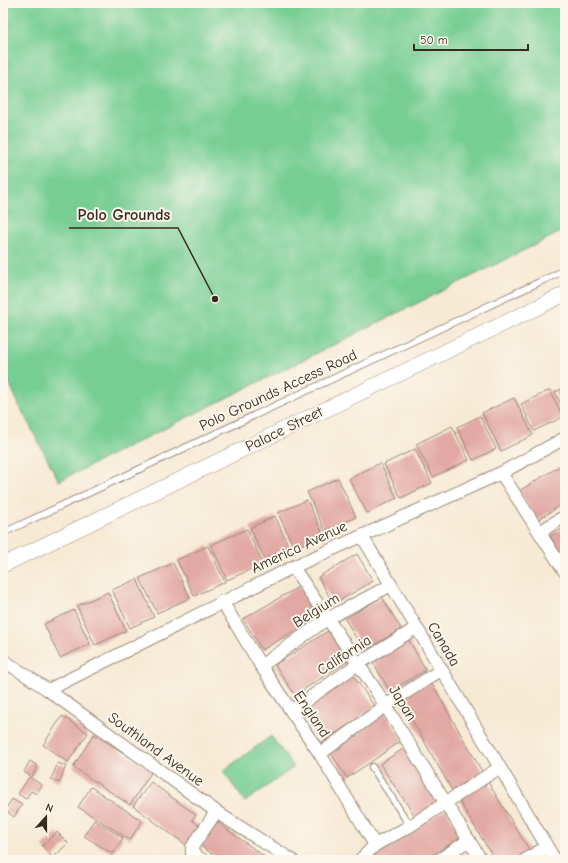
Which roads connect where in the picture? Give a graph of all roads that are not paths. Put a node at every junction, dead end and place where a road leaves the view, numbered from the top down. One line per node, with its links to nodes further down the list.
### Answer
1 (565, 270): 7 (lane, Polo Grounds Access Road)
2 (565, 294): 9 (street, Palace Street)
3 (565, 438): 4 (street, America Avenue)
4 (501, 473): 6 (street); 8 (street, America Avenue)
5 (565, 516): 6 (street)
6 (540, 532): 11 (street)
7 (3, 533)
8 (362, 536): 10 (street, America Avenue); 12 (street, Canada)
9 (3, 565)
10 (293, 567): 13 (street, America Avenue); 14 (street, Japan)
11 (565, 572)
12 (391, 585): 14 (street, Belgium); 15 (street, Canada)
13 (222, 601): 18 (street, England); 20 (street, America Avenue)
14 (327, 619): 17 (street, Japan); 18 (street, Belgium)
15 (416, 628): 17 (street, California); 19 (street, Canada)
16 (3, 660): 20 (street, Southland Avenue)
17 (358, 664): 21 (street, Japan); 22 (street, California)
18 (261, 666): 22 (street, England)
19 (441, 670): 21 (street); 25 (street, Canada)
20 (48, 690): 27 (street, Southland Avenue)
21 (385, 706): 23 (street); 26 (street, Japan)
22 (291, 711): 23 (street, England)
23 (320, 754): 30 (street, England)
24 (372, 766): 28 (lane)
25 (499, 768): 26 (street); 31 (street, Canada)
26 (446, 802): 28 (street); 29 (street, Japan)
27 (216, 812): 32 (street); 33 (street, Southland Avenue)
28 (410, 826): 30 (street)
29 (469, 840): 35 (street); 36 (street, Japan)
30 (375, 845): 34 (street)
31 (546, 847): 37 (street); 38 (street, Canada)
32 (202, 860)
33 (292, 860)
34 (360, 860)
35 (439, 860)
36 (481, 860)
37 (525, 860)
38 (555, 860)

